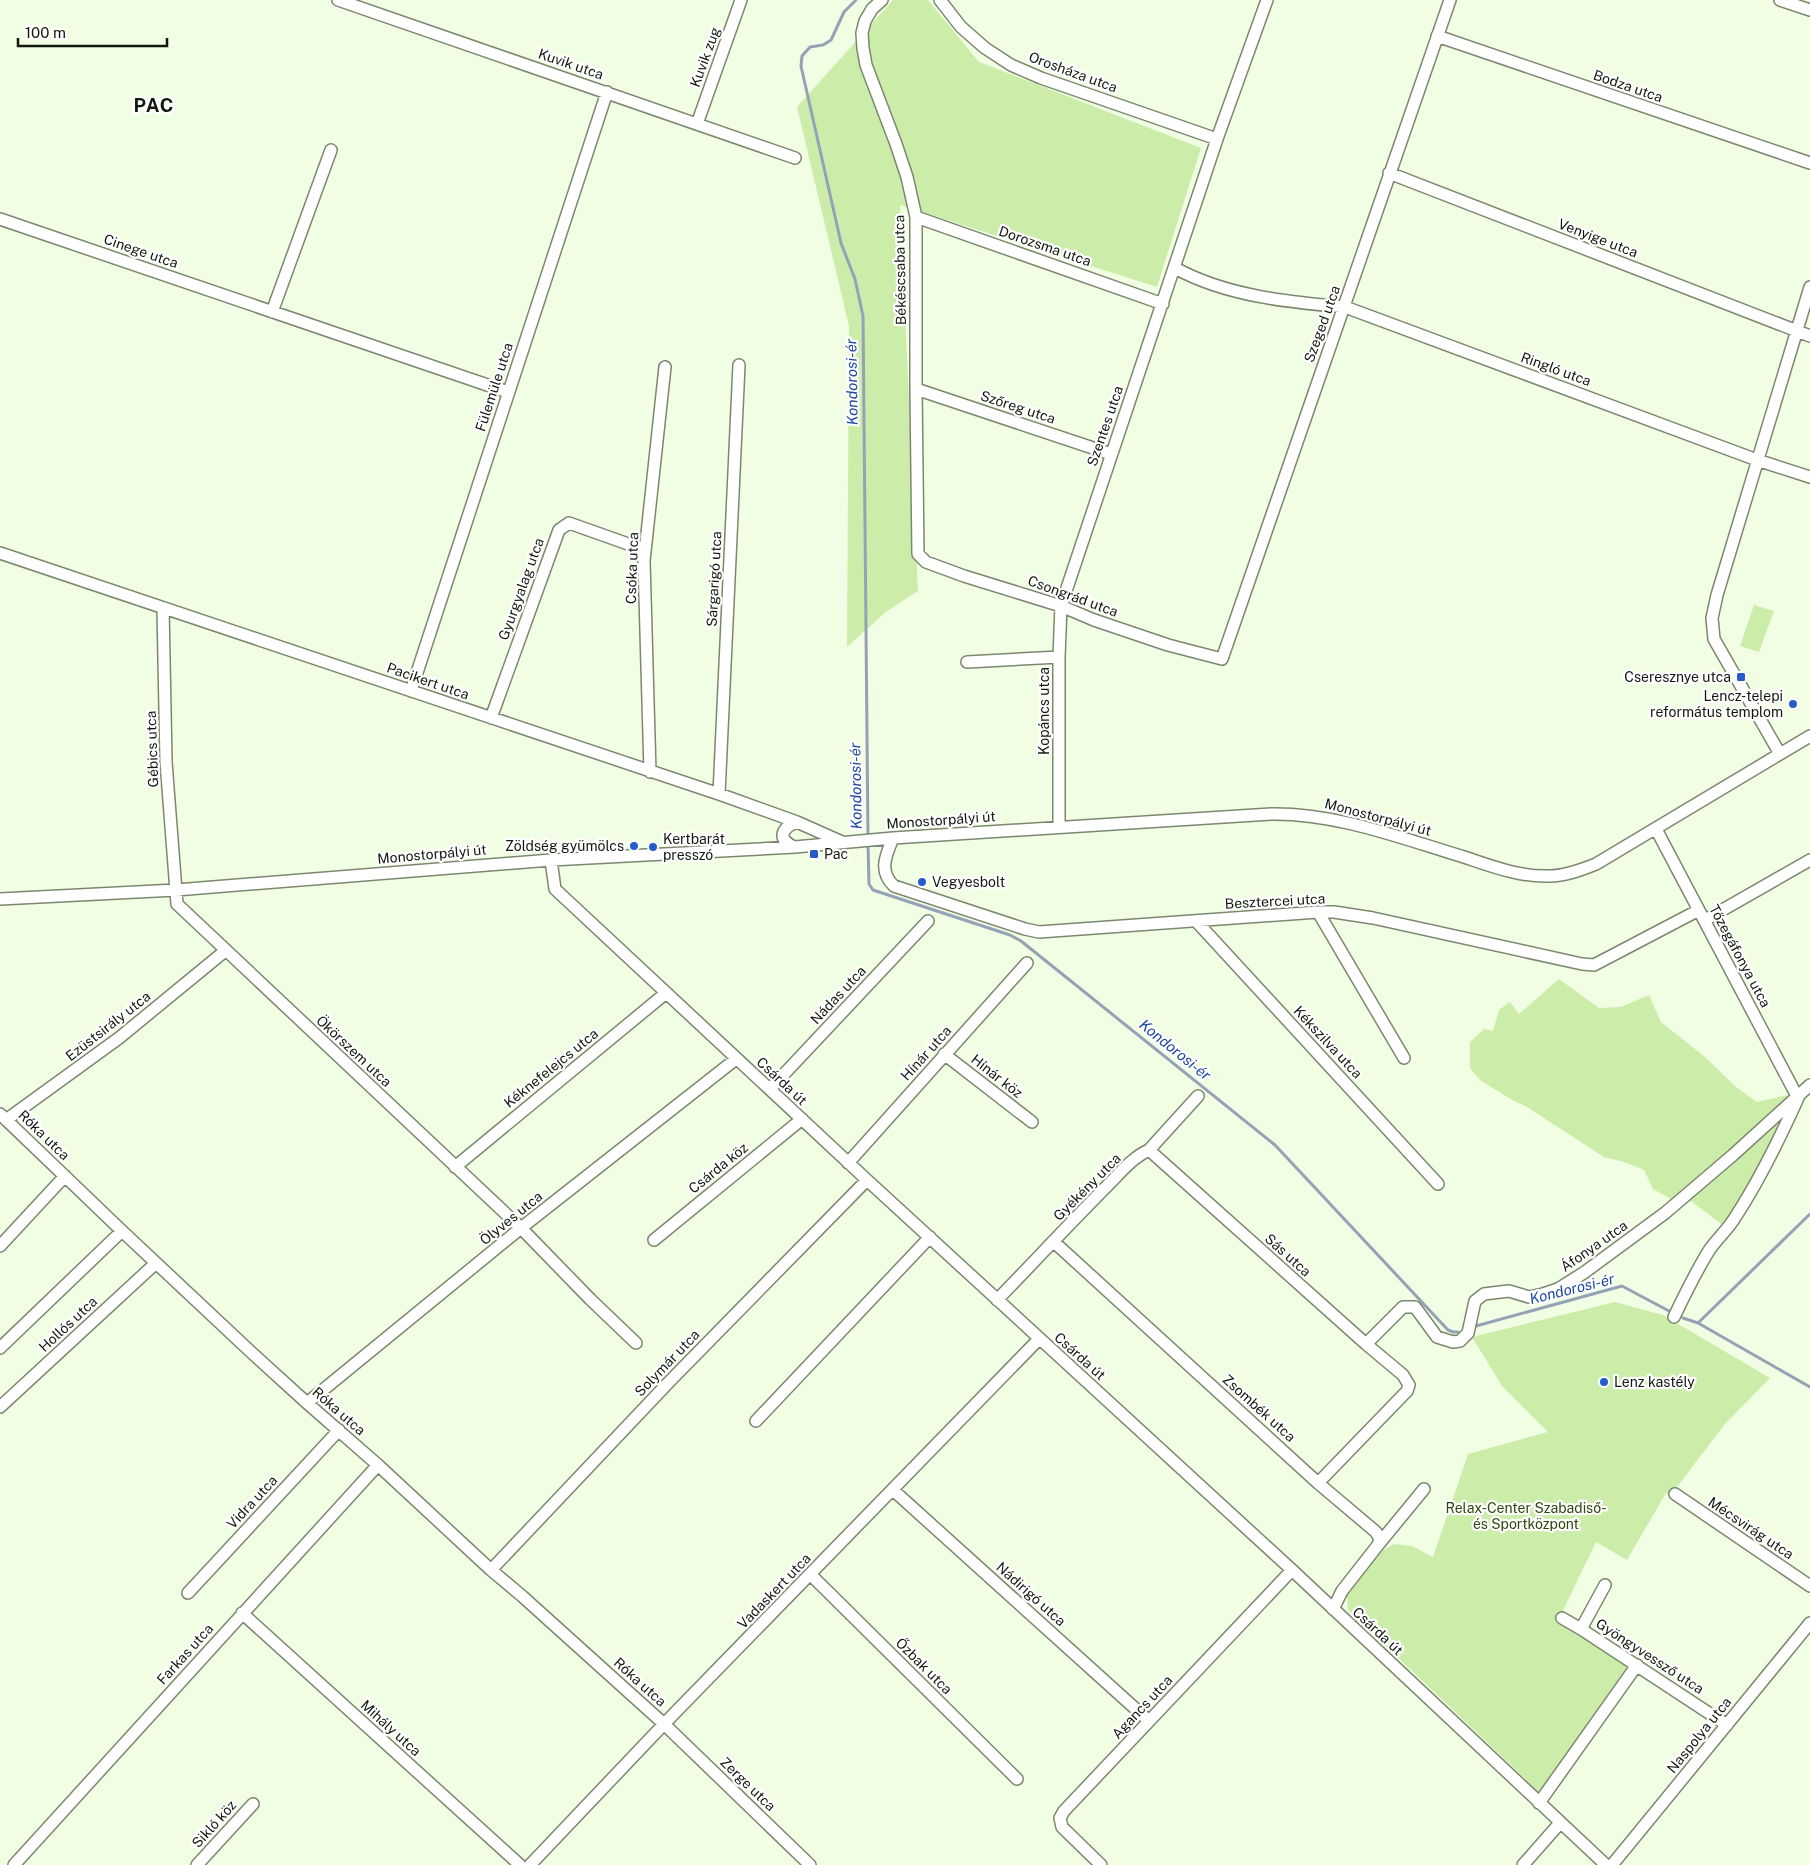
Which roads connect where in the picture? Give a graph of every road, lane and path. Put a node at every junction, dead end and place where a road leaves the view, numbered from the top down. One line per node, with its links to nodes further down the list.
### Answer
1 (338, 0): 10 (street, Kuvik utca)
2 (742, 0): 11 (street, Kuvik zug)
3 (882, 0): 17 (street, Békéscsaba utca)
4 (940, 0): 12 (street, Orosháza utca)
5 (1267, 0): 12 (street, Szentes utca)
6 (1450, 0): 9 (street, Szeged utca)
7 (1780, 0): 8 (street)
8 (1810, 10)
9 (1437, 36): 15 (street, Bodza utca); 16 (street, Szeged utca)
10 (607, 92): 11 (street, Kuvik utca); 29 (street, Fülemüle utca)
11 (697, 124): 14 (street, Kuvik utca)
12 (1217, 139): 19 (street, Szentes utca)
13 (331, 150): 23 (street)
14 (794, 158)
15 (1810, 163)
16 (1389, 173): 22 (street, Szeged utca); 24 (street, Venyige utca)
17 (916, 217): 21 (street, Dorozsma utca); 28 (street, Békéscsaba utca)
18 (0, 219): 23 (street, Cinege utca)
19 (1175, 268): 21 (street, Szentes utca); 22 (street)
20 (1810, 287): 24 (street)
21 (1163, 304): 30 (street, Szentes utca)
22 (1345, 307): 31 (street, Ringló utca); 39 (street, Szeged utca)
23 (272, 312): 29 (street, Cinege utca)
24 (1796, 330): 25 (street, Venyige utca); 31 (street)
25 (1810, 336)
26 (739, 365): 46 (street, Sárgarigó utca)
27 (665, 367): 33 (street, Csóka utca)
28 (916, 389): 30 (street, Szőreg utca); 35 (street, Békéscsaba utca)
29 (508, 392): 41 (street, Fülemüle utca)
30 (1111, 454): 36 (street, Szentes utca)
31 (1757, 460): 32 (street, Ringló utca); 44 (street)
32 (1810, 477)
33 (645, 550): 42 (street, Gyurgyalag utca); 45 (street, Csóka utca)
34 (0, 552): 37 (street, Pacikert utca)
35 (918, 554): 36 (street, Csongrád utca)
36 (1063, 600): 38 (street, Kopáncs utca); 39 (street, Csongrád utca)
37 (163, 608): 41 (street, Pacikert utca); 55 (street, Gébics utca)
38 (1059, 656): 40 (street); 48 (street, Kopáncs utca)
39 (1222, 659)
40 (967, 662)
41 (411, 690): 42 (street, Pacikert utca)
42 (491, 718): 45 (street, Pacikert utca)
43 (1810, 736): 44 (street, Monostorpályi út)
44 (1780, 754): 49 (street, Monostorpályi út)
45 (650, 772): 46 (street, Pacikert utca)
46 (719, 794): 47 (street, Pacikert utca)
47 (797, 822): 51 (street, Pacikert utca); 52 (street)
48 (1059, 827): 49 (street, Monostorpályi út); 50 (street, Monostorpályi út)
49 (1656, 829): 58 (street, Tőzegáfonya utca)
50 (893, 838): 51 (street, Monostorpályi út); 60 (street, Besztercei utca)
51 (844, 842): 52 (street, Monostorpályi út)
52 (795, 847): 53 (street, Monostorpályi út)
53 (551, 860): 55 (street, Monostorpályi út); 63 (street, Csárda út)
54 (1810, 860): 58 (street, Besztercei utca)
55 (176, 890): 56 (street, Monostorpályi út); 61 (street, Ökörszem utca)
56 (0, 900)
57 (1318, 912): 58 (street, Besztercei utca); 60 (street, Besztercei utca); 65 (street)
58 (1702, 915): 70 (street, Tőzegáfonya utca)
59 (928, 921): 68 (street, Nádas utca)
60 (1196, 921): 79 (street, Kékszilva utca)
61 (225, 951): 71 (street, Ezüstsirály utca); 76 (street, Ökörszem utca)
62 (1027, 963): 64 (street, Hínár utca)
63 (666, 993): 66 (street, Csárda út); 76 (street, Kéknefelejcs utca)
64 (944, 1054): 73 (street, Hínár köz); 75 (street, Hínár utca)
65 (1404, 1058)
66 (736, 1059): 68 (street, Csárda út); 80 (street, Ölyves utca)
67 (1810, 1085): 70 (street, Áfonya utca)
68 (770, 1089): 72 (street, Csárda út)
69 (1198, 1096): 74 (street, Gyékény utca)
70 (1798, 1098): 88 (street, Áfonya utca); 91 (street, Áfonya utca)
71 (3, 1117): 77 (street, Róka utca)
72 (802, 1119): 75 (street, Csárda út); 83 (street, Csárda köz)
73 (1032, 1122)
74 (1149, 1150): 84 (street, Gyékény utca); 91 (street, Sás utca)
75 (848, 1163): 78 (street, Csárda út)
76 (455, 1167): 80 (street, Ökörszem utca)
77 (65, 1176): 81 (street, Róka utca); 85 (street)
78 (867, 1180): 82 (street, Csárda út); 103 (street, Solymár utca)
79 (1438, 1184)
80 (521, 1228): 90 (street, Ökörszem utca); 93 (street, Ölyves utca)
81 (122, 1231): 86 (street, Róka utca); 92 (street)
82 (930, 1237): 87 (street, Csárda út); 95 (street)
83 (654, 1240)
84 (1054, 1242): 87 (street, Gyékény utca); 98 (street, Zsombék utca)
85 (0, 1246)
86 (156, 1263): 93 (street, Róka utca); 94 (street, Hollós utca)
87 (997, 1300): 89 (street, Csárda út)
88 (1674, 1317)
89 (1039, 1339): 100 (street, Vadaskert utca); 104 (street, Csárda út)
90 (636, 1343)
91 (1366, 1344): 98 (street, Sás utca)
92 (0, 1348)
93 (307, 1403): 96 (street, Róka utca)
94 (0, 1407)
95 (756, 1421)
96 (338, 1430): 97 (street, Róka utca); 108 (street, Vidra utca)
97 (378, 1465): 103 (street, Róka utca); 110 (street, Farkas utca)
98 (1318, 1482): 102 (street, Zsombék utca)
99 (1424, 1489): 102 (street)
100 (893, 1490): 105 (street, Vadaskert utca); 115 (street, Nádirigó utca)
101 (1675, 1494): 107 (street, Mécsvirág utca)
102 (1378, 1545): 109 (street)
103 (491, 1570): 116 (street, Róka utca)
104 (1292, 1570): 109 (street, Csárda út); 115 (street, Agancs utca)
105 (811, 1575): 116 (street, Vadaskert utca); 118 (street, Őzbak utca)
106 (1605, 1585): 113 (street, Gyöngyvessző utca)
107 (1810, 1586)
108 (188, 1593)
109 (1333, 1609): 119 (street, Csárda út)
110 (242, 1613): 122 (street, Farkas utca); 124 (street, Mihály utca)
111 (1562, 1618): 113 (street, Gyöngyvessző utca)
112 (1810, 1623): 117 (street, Naspolya utca)
113 (1581, 1629): 114 (street, Gyöngyvessző utca)
114 (1636, 1666): 117 (street, Gyöngyvessző utca); 119 (street)
115 (1149, 1721): 127 (street, Agancs utca)
116 (664, 1724): 125 (street, Vadaskert utca); 126 (street, Zerge utca)
117 (1727, 1725): 130 (street, Naspolya utca)
118 (1017, 1779)
119 (1539, 1803): 121 (street, Csárda út)
120 (253, 1804): 123 (street, Sikló köz)
121 (1560, 1823): 128 (street); 129 (street, Csárda út)
122 (14, 1865)
123 (198, 1865)
124 (520, 1865)
125 (530, 1865)
126 (810, 1865)
127 (1102, 1865)
128 (1523, 1865)
129 (1606, 1865)
130 (1612, 1865)

